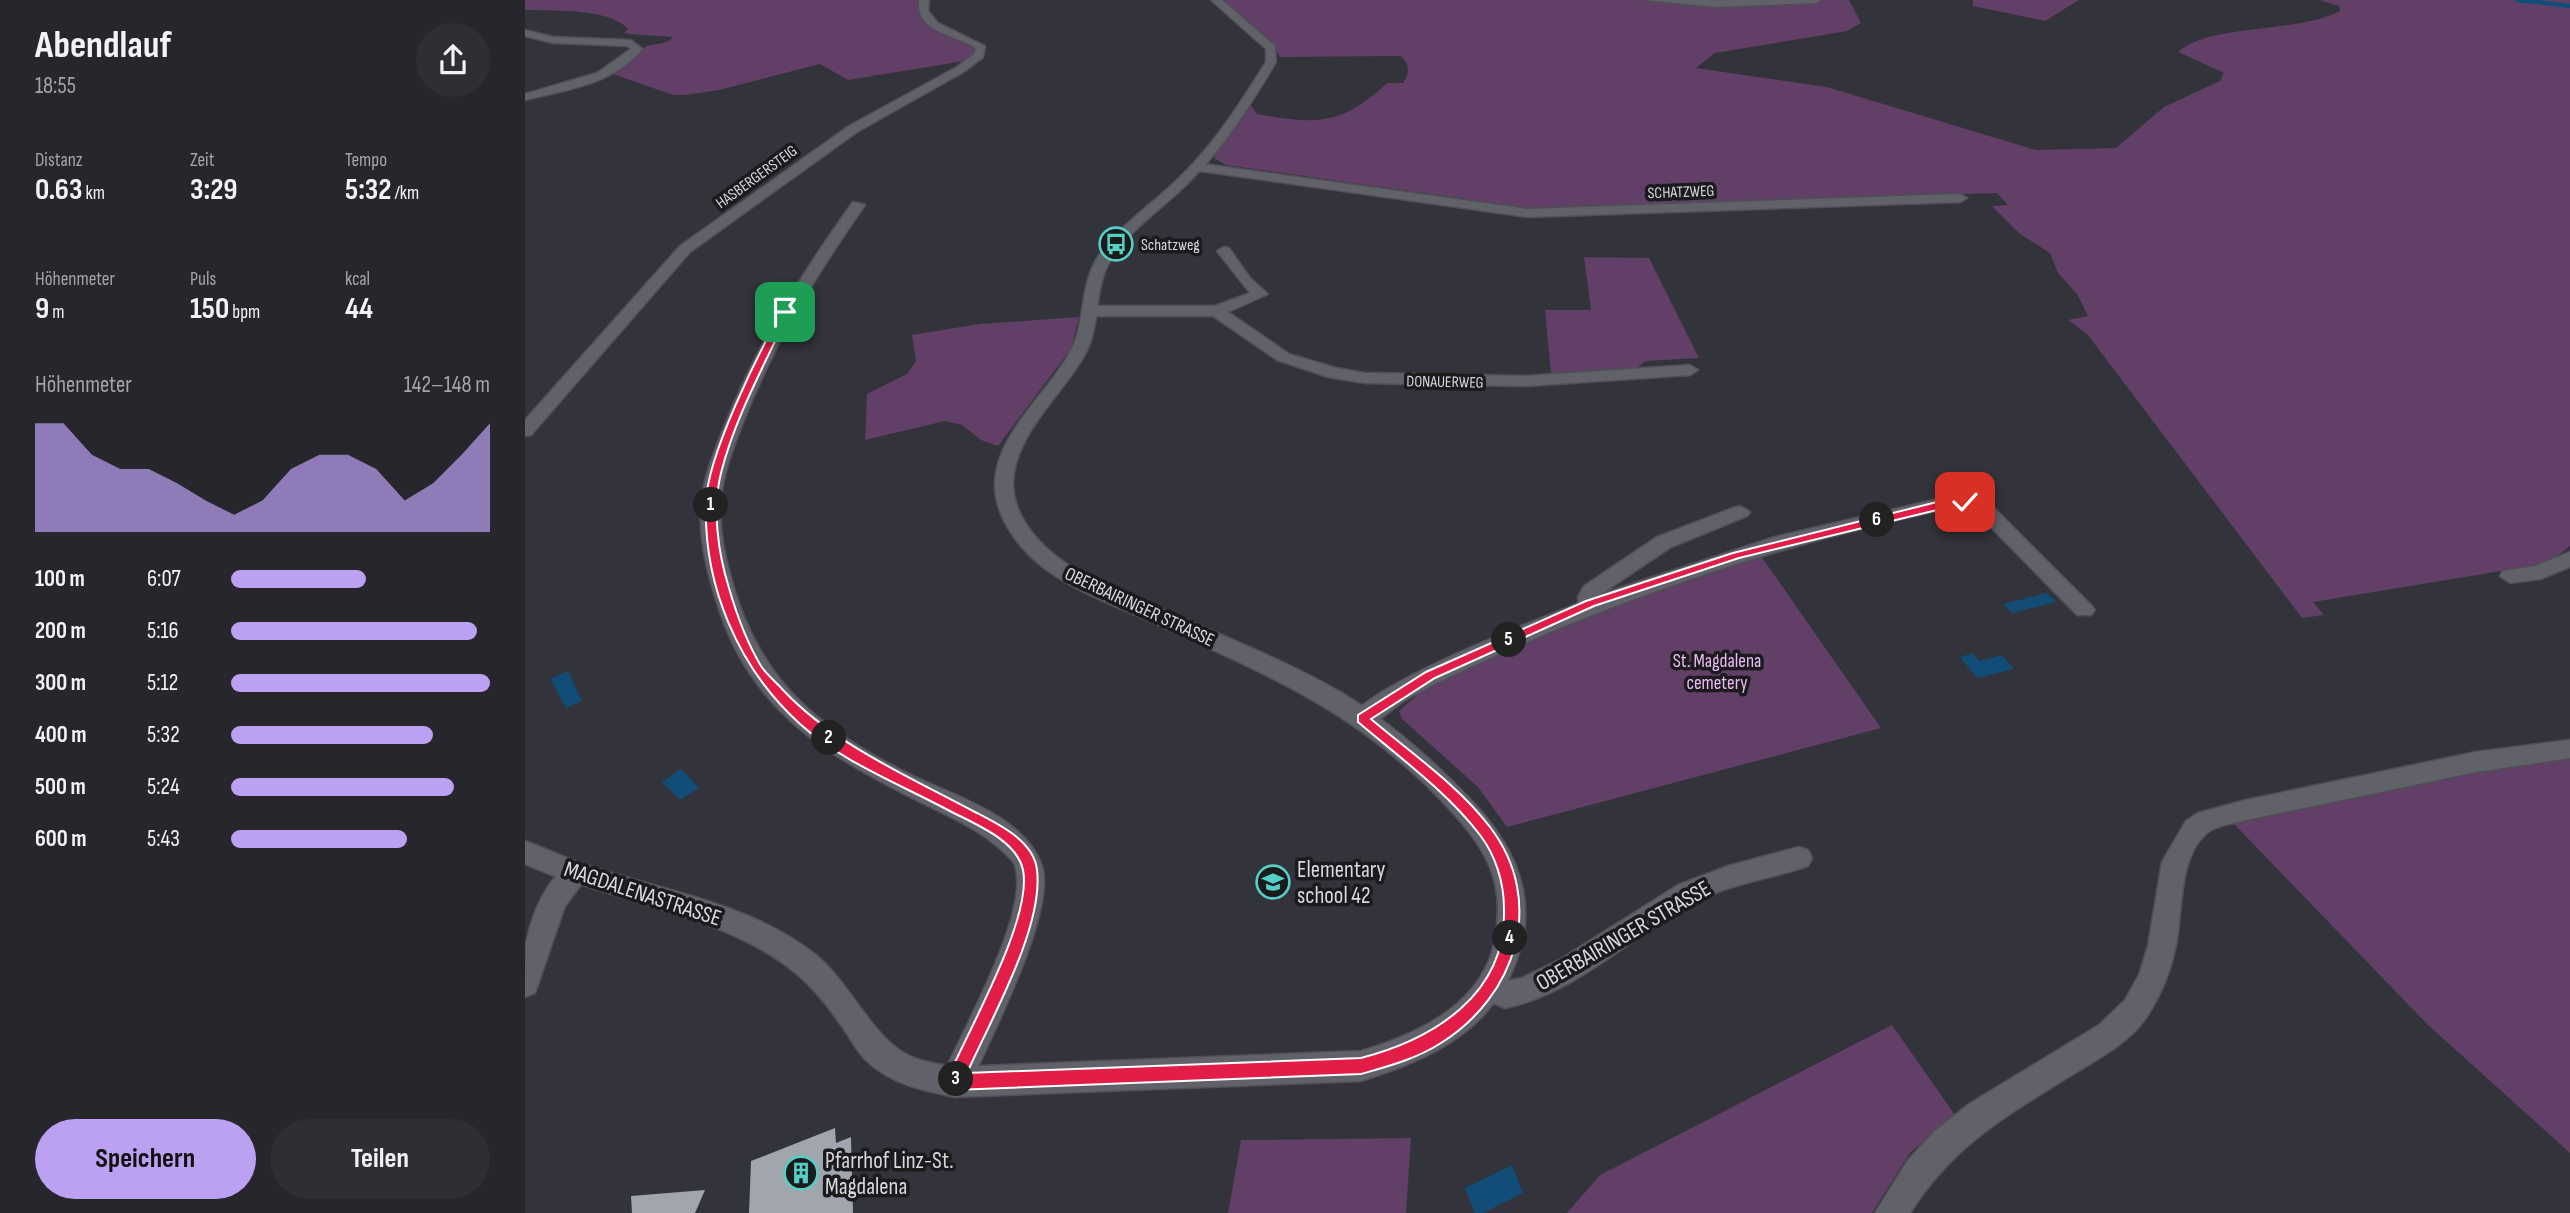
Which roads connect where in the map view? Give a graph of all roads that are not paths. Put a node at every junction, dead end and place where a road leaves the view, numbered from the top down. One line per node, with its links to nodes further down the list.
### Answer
1 (924, 0): 14 (street, HASBERGERSTEIG)
2 (1216, 0): 7 (street, OBERBAIRINGER STRASSE)
3 (1651, 0): 4 (street)
4 (1816, 0)
5 (525, 33): 6 (street)
6 (525, 97)
7 (1197, 167): 8 (street, SCHATZWEG); 11 (street, OBERBAIRINGER STRASSE)
8 (1960, 198)
9 (858, 205): 27 (street)
10 (1224, 251): 12 (street)
11 (1092, 311): 12 (street); 20 (street, OBERBAIRINGER STRASSE)
12 (1217, 311): 13 (street, DONAUERWEG)
13 (1690, 370)
14 (525, 431)
15 (1739, 512): 18 (street)
16 (2570, 559): 17 (street)
17 (2509, 576)
18 (1590, 604): 19 (street); 20 (street)
19 (2084, 610)
20 (1362, 719): 26 (street, OBERBAIRINGER STRASSE)
21 (2570, 749): 28 (street)
22 (525, 852): 24 (street, MAGDALENASTRASSE)
23 (1799, 858): 26 (street, OBERBAIRINGER STRASSE)
24 (576, 874): 25 (street); 27 (street, MAGDALENASTRASSE)
25 (525, 984)
26 (1489, 988): 27 (street, OBERBAIRINGER STRASSE)
27 (954, 1082)
28 (1891, 1213)

